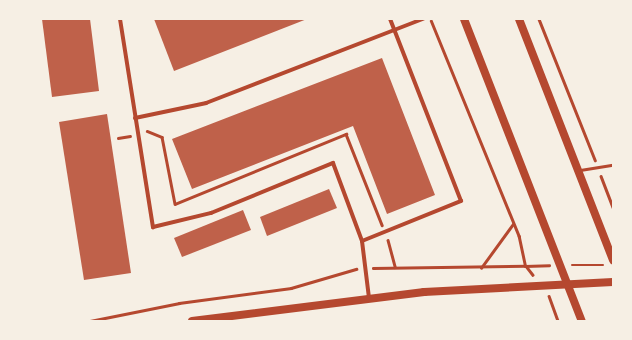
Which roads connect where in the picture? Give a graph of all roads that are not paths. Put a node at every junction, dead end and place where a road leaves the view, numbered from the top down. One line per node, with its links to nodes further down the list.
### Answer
1 (120, 19): 7 (street)
2 (390, 19): 6 (street)
3 (423, 19): 6 (street)
4 (464, 19): 13 (main road)
5 (519, 19): 9 (main road)
6 (394, 31): 7 (street); 10 (street)
7 (135, 118): 10 (street)
8 (613, 165): 9 (lane)
9 (578, 170): 11 (main road)
10 (362, 241): 14 (street)
11 (613, 260)
12 (613, 282): 13 (main road)
13 (568, 284): 14 (main road); 18 (main road)
14 (369, 298): 15 (main road)
15 (246, 313): 16 (main road); 17 (main road)
16 (192, 321)
17 (235, 321)
18 (582, 321)

